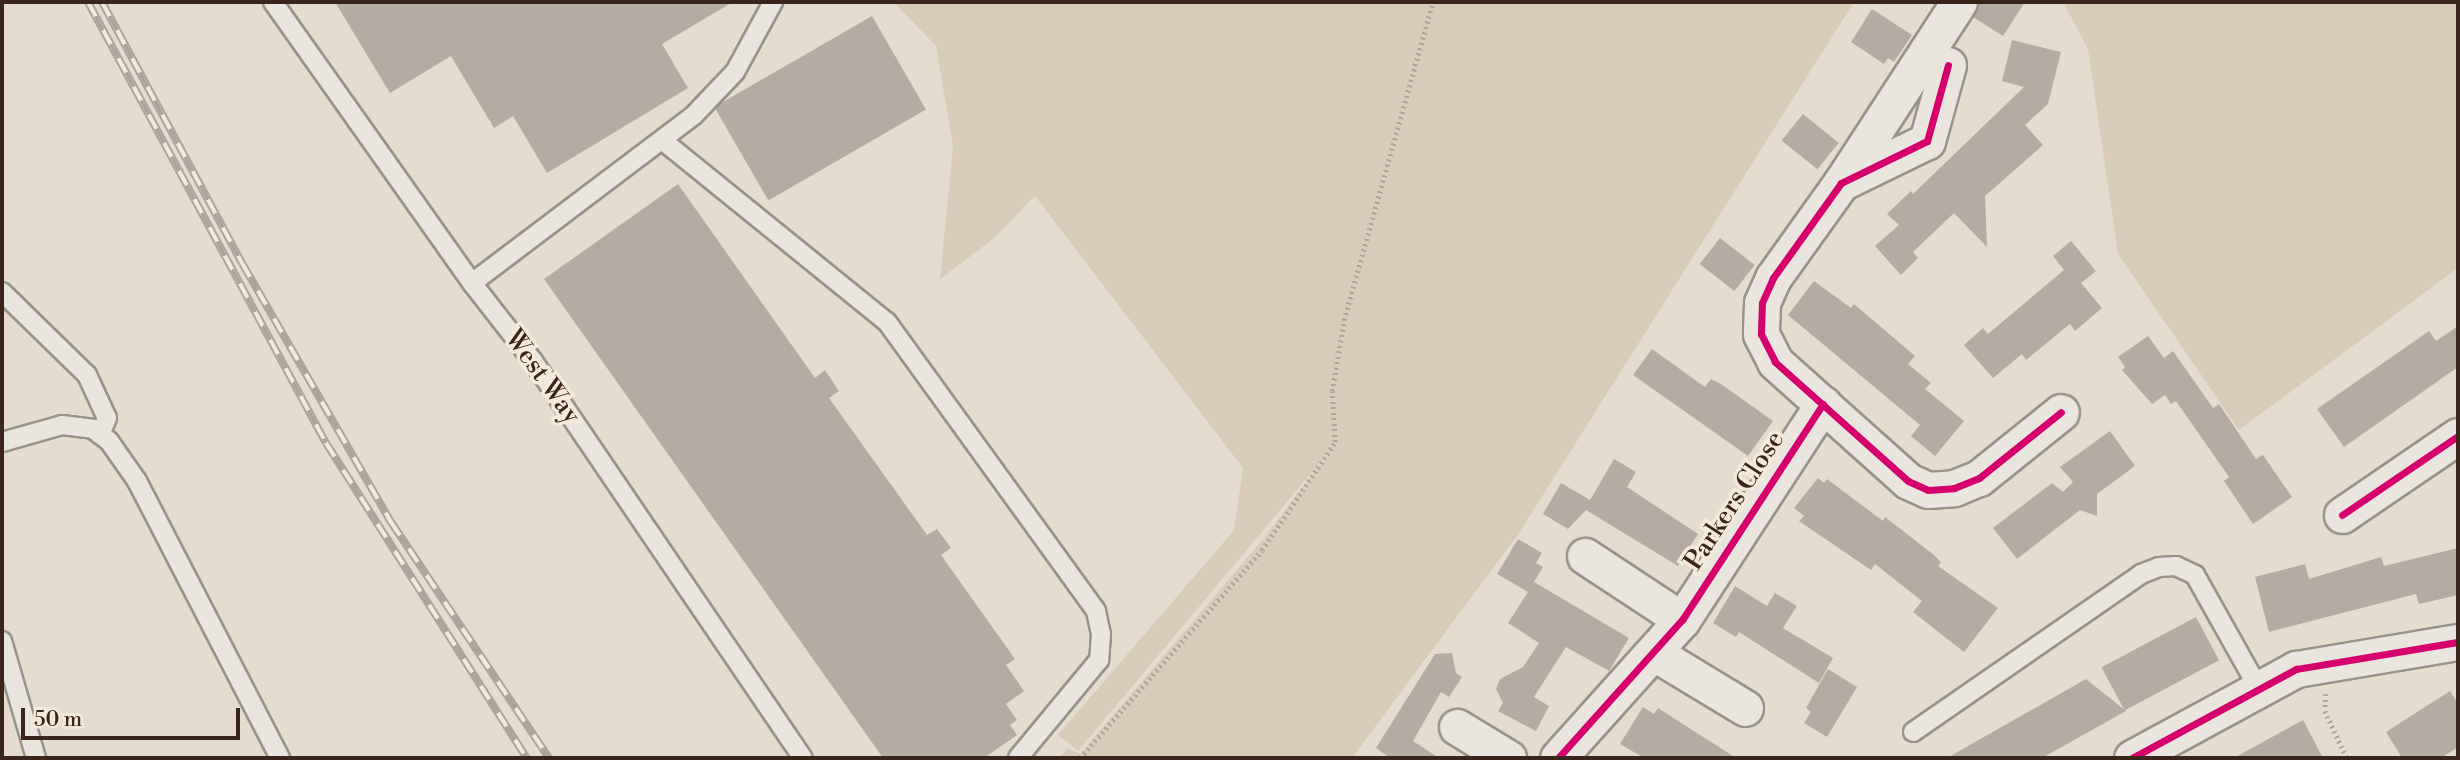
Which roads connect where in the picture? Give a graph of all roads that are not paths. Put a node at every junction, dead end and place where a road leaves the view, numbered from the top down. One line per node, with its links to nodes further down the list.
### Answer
1 (273, 2): 7 (lane, West Way)
2 (773, 2): 5 (lane)
3 (1959, 2): 6 (street)
4 (1948, 65): 6 (street)
5 (662, 140): 7 (lane); 27 (lane)
6 (1841, 183): 9 (street)
7 (472, 283): 26 (lane, West Way)
8 (2, 292): 11 (lane)
9 (1823, 404): 10 (street); 16 (street, Parkers Close)
10 (2061, 412)
11 (100, 435): 13 (lane); 25 (lane)
12 (2458, 436): 14 (street)
13 (2, 442)
14 (2343, 515)
15 (1585, 556): 16 (street)
16 (1682, 620): 19 (street, Parkers Close)
17 (2, 641): 24 (lane)
18 (2458, 642): 20 (street)
19 (1656, 654): 21 (street); 29 (street, Parkers Close)
20 (2259, 689): 23 (lane); 30 (street)
21 (1745, 708)
22 (1472, 730): 28 (street)
23 (1913, 732)
24 (36, 758)
25 (280, 758)
26 (803, 758)
27 (1018, 758)
28 (1508, 758)
29 (1558, 758)
30 (2132, 758)

